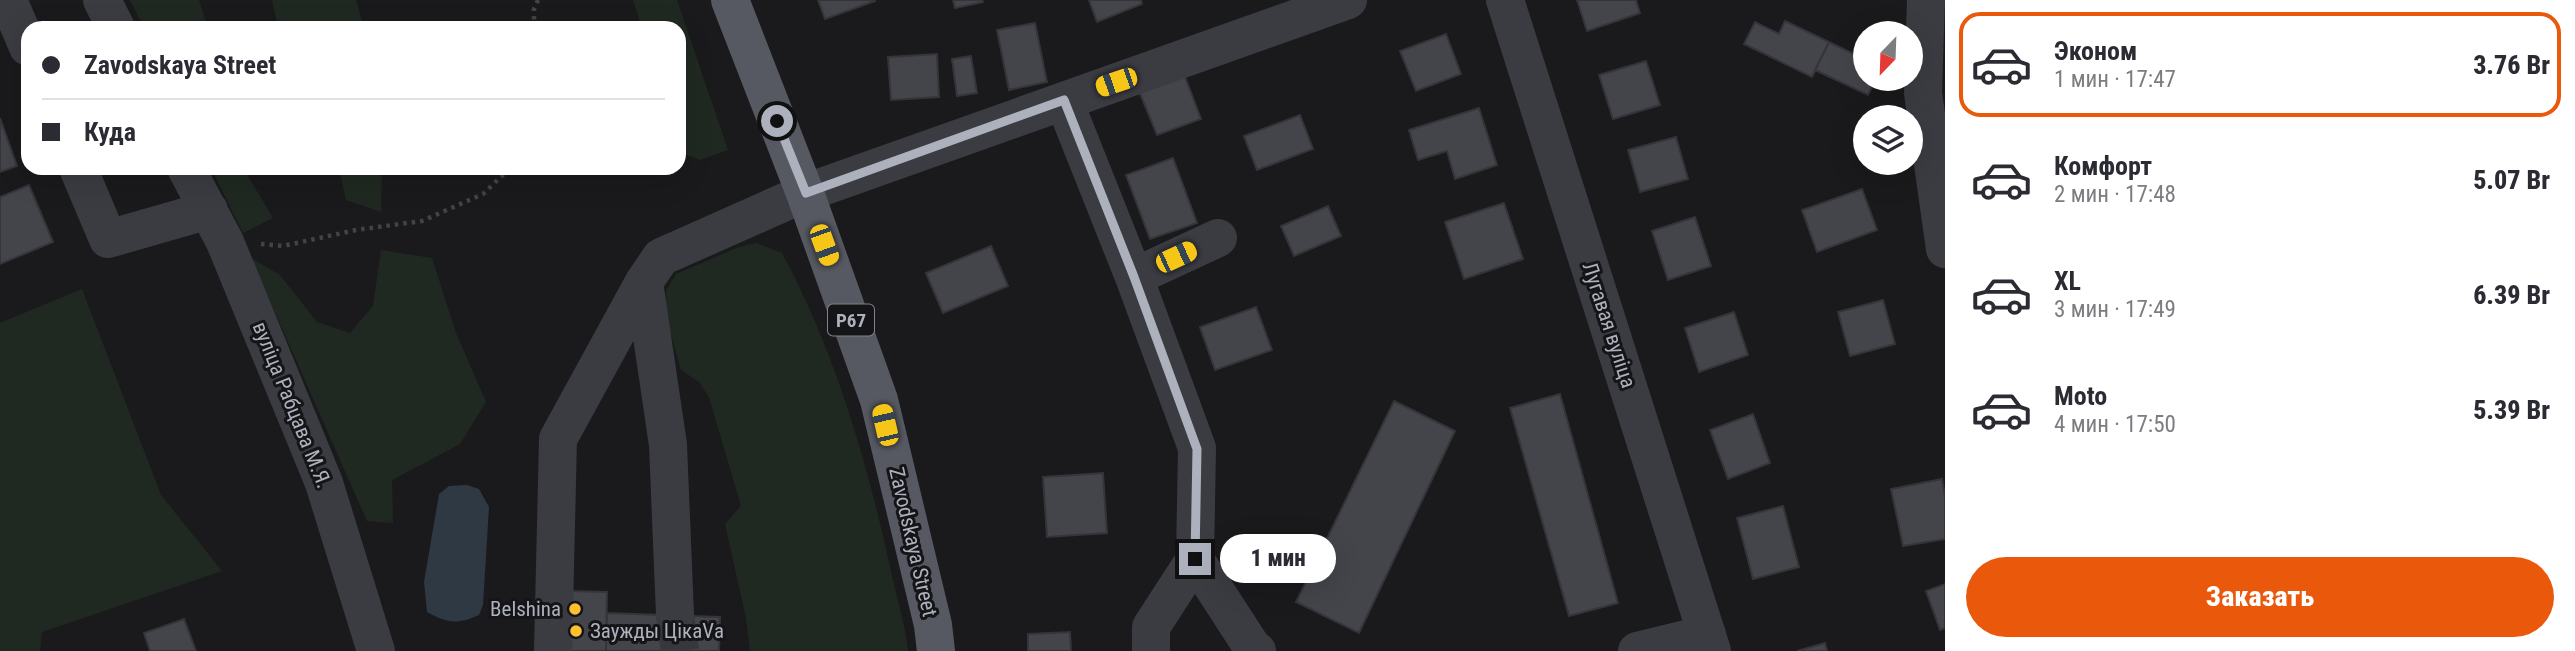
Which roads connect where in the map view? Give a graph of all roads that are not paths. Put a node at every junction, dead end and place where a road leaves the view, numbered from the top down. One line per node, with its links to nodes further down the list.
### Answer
1 (8, 0): 8 (street)
2 (102, 0): 7 (street)
3 (730, 0): 12 (main road, Zavodskaya Street / Р67)
4 (1348, 0): 9 (street)
5 (1505, 0): 20 (street, Лугавая вуліца)
6 (1926, 0): 15 (street)
7 (112, 21)
8 (21, 31)
9 (1064, 100): 12 (street); 16 (street)
10 (81, 175): 13 (street)
11 (190, 175): 13 (street, вуліца Рабцава М.Я.)
12 (806, 193): 17 (street); 23 (main road, Zavodskaya Street / Р67)
13 (217, 226): 21 (street, вуліца Рабцава М.Я.)
14 (1218, 237): 16 (street)
15 (1945, 249)
16 (1134, 277): 18 (street)
17 (644, 282): 19 (street); 22 (street)
18 (1195, 559): 24 (street); 25 (street)
19 (675, 615)
20 (1710, 642): 26 (street)
21 (376, 651)
22 (552, 651)
23 (936, 651)
24 (1151, 651)
25 (1257, 651)
26 (1637, 651)

